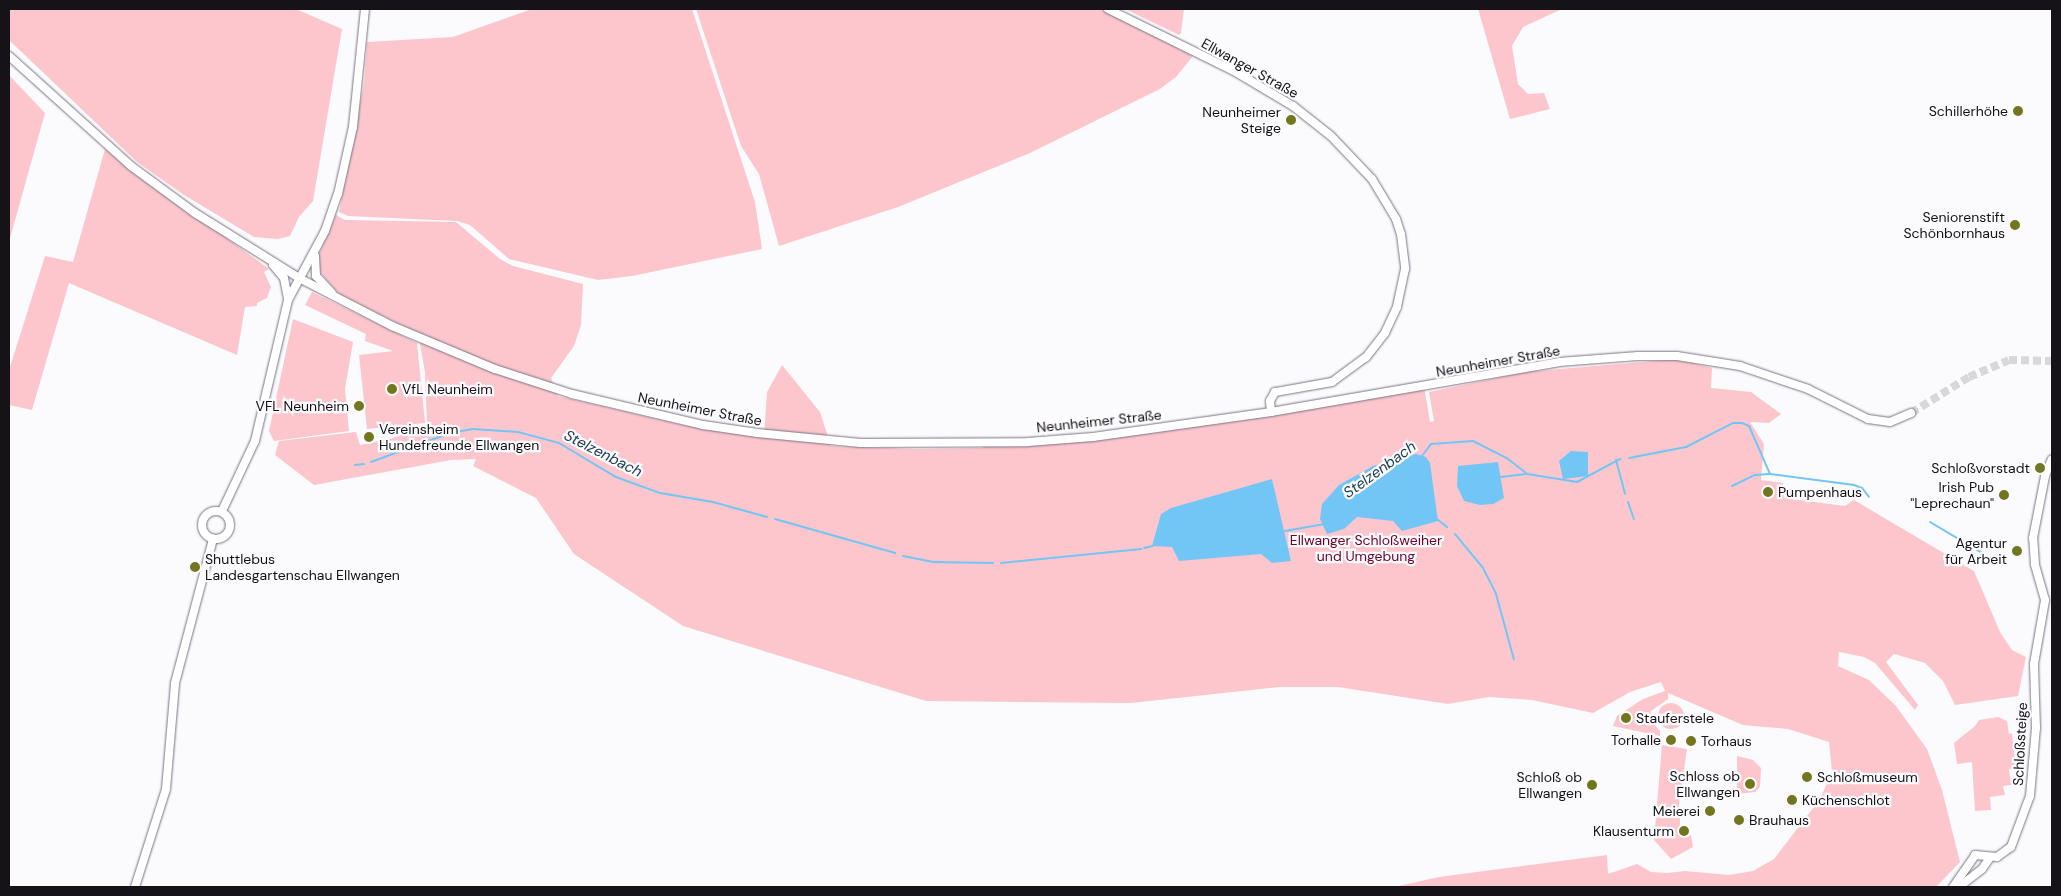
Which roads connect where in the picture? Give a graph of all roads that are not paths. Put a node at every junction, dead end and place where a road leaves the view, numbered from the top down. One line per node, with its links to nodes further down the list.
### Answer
1 (364, 9): 4 (street)
2 (1108, 9): 9 (street, Ellwanger Straße)
3 (9, 56): 5 (street)
4 (318, 248): 6 (street); 7 (street)
5 (268, 260): 6 (street, Neunheimer Straße); 8 (street)
6 (299, 278): 7 (street, Neunheimer Straße); 8 (street)
7 (337, 298): 9 (street, Neunheimer Straße)
8 (288, 300): 12 (street)
9 (1271, 412): 10 (street, Neunheimer Straße)
10 (1911, 413)
11 (2052, 460): 14 (street)
12 (222, 512): 13 (street); 13 (street)
13 (213, 539): 17 (street)
14 (2045, 600): 15 (street); 16 (street, Schloßsteige)
15 (2052, 605)
16 (1989, 859): 18 (street); 19 (street, Schloßsteige)
17 (135, 887)
18 (1953, 887)
19 (1959, 887)

